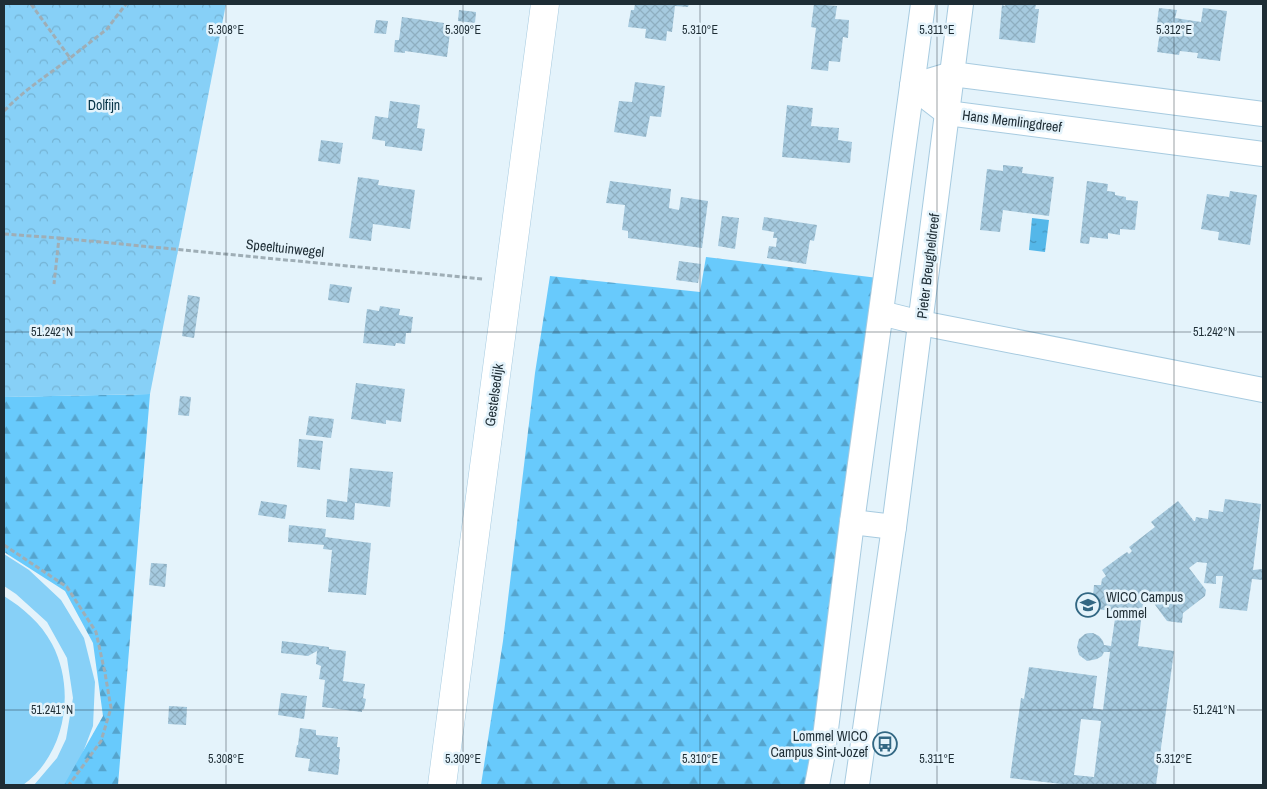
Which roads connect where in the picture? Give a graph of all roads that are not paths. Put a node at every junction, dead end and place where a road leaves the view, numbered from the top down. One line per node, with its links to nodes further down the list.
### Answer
1 (545, 4): 14 (main road, Gestelsedijk)
2 (923, 4): 5 (street)
3 (961, 4): 4 (street, Pieter Breugheldreef)
4 (952, 74): 5 (street); 6 (street, Pieter Breugheldreef); 7 (street)
5 (912, 86): 6 (street, Hans Memlingdreef); 9 (street)
6 (947, 113): 8 (street, Hans Memlingdreef); 10 (street, Pieter Breugheldreef)
7 (1263, 114)
8 (1263, 154)
9 (881, 313): 10 (street); 12 (street)
10 (920, 323): 11 (street); 13 (street, Pieter Breugheldreef)
11 (1263, 390)
12 (852, 522): 13 (street); 15 (street)
13 (894, 527): 16 (street, Pieter Breugheldreef)
14 (442, 785)
15 (817, 785)
16 (858, 785)

